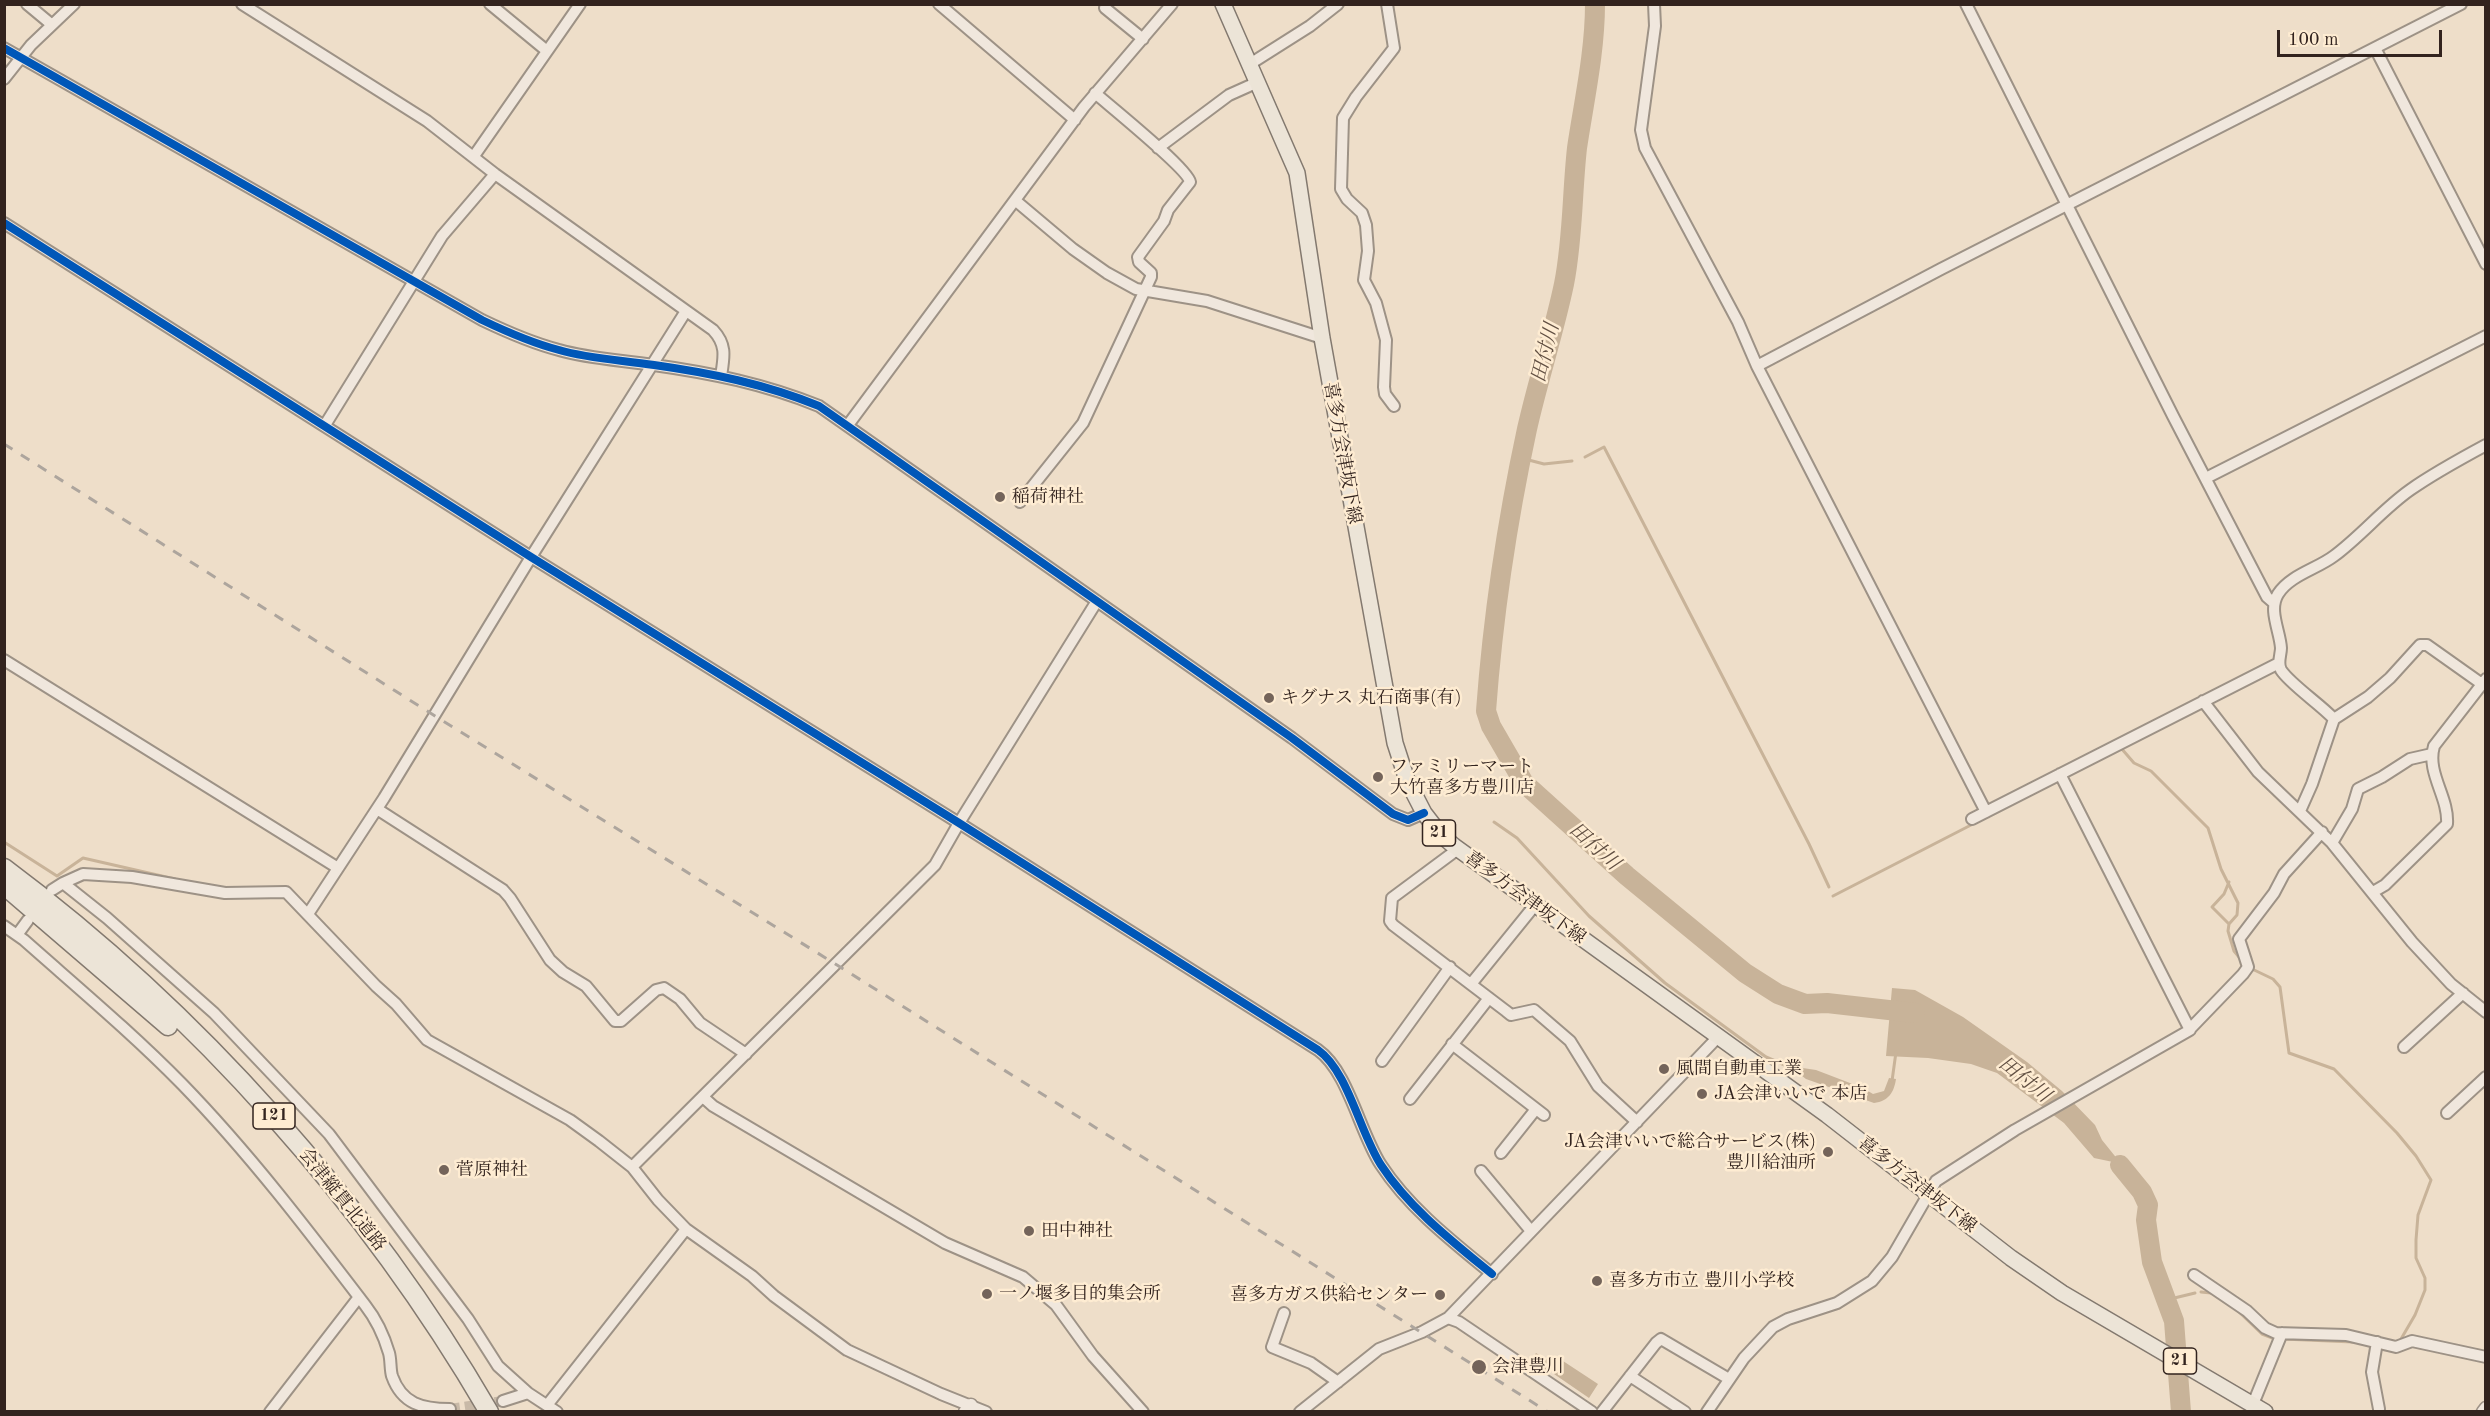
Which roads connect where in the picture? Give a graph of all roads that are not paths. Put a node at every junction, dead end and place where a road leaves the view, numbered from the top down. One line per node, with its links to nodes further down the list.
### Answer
1 (27, 4): 15 (street)
2 (74, 4): 15 (street)
3 (242, 4): 27 (street)
4 (490, 4): 19 (street)
5 (580, 4): 19 (street)
6 (939, 4): 25 (street)
7 (1223, 4): 21 (main road, 喜多方会津坂下線 / 21)
8 (1338, 4): 21 (street)
9 (1387, 4): 41 (street)
10 (1654, 4): 39 (street)
11 (1966, 4): 30 (street)
12 (2461, 4): 18 (street)
13 (1168, 6): 16 (street)
14 (1105, 8): 16 (street)
15 (51, 24): 20 (street)
16 (1143, 39): 24 (street)
17 (4, 48): 20 (street)
18 (2375, 48): 30 (street); 32 (street)
19 (547, 51): 27 (street)
20 (21, 56): 22 (street); 33 (street)
21 (1250, 64): 23 (main road, 喜多方会津坂下線 / 21)
22 (4, 79)
23 (1258, 81): 26 (street); 37 (main road, 喜多方会津坂下線 / 21)
24 (1095, 93): 25 (street); 26 (street)
25 (1075, 120): 29 (street)
26 (1158, 148): 34 (street)
27 (474, 156): 28 (street)
28 (495, 174): 33 (street); 35 (street)
29 (1016, 201): 34 (street); 43 (street)
30 (2066, 206): 39 (street); 45 (street)
31 (4, 223): 42 (street)
32 (2486, 264)
33 (415, 281): 38 (street); 42 (street)
34 (1145, 292): 37 (street); 46 (street)
35 (686, 311): 38 (street); 40 (street)
36 (2486, 336): 45 (street)
37 (1322, 338): 60 (main road, 喜多方会津坂下線 / 21)
38 (653, 364): 40 (street); 47 (street)
39 (1757, 366): 59 (street)
40 (721, 376): 43 (street)
41 (1394, 406)
42 (325, 425): 47 (street)
43 (848, 425): 48 (street)
44 (2486, 446): 49 (street)
45 (2206, 478): 49 (street)
46 (1020, 502)
47 (531, 557): 57 (street); 62 (street)
48 (1097, 601): 60 (street); 62 (street)
49 (2274, 603): 51 (street)
50 (4, 660): 67 (street)
51 (2279, 663): 53 (street); 54 (street)
52 (2484, 682): 54 (street); 55 (street)
53 (2203, 701): 56 (street); 58 (street)
54 (2334, 719): 58 (street)
55 (2432, 754): 64 (street); 71 (street)
56 (2060, 774): 59 (street); 82 (street)
57 (376, 809): 67 (street); 86 (street)
58 (2300, 811): 63 (street)
59 (1986, 812): 61 (street)
60 (1424, 813): 65 (main road, 喜多方会津坂下線 / 21)
61 (1971, 819)
62 (959, 823): 86 (street); 99 (street)
63 (2322, 832): 64 (street); 82 (street)
64 (2332, 843): 71 (street)
65 (1458, 849): 72 (main road, 喜多方会津坂下線 / 21); 77 (street)
66 (4, 868): 111 (highway, 会津縦貫北道路 / 121)
67 (338, 868): 73 (street)
68 (63, 883): 70 (street); 73 (street); 110 (street)
69 (4, 885): 118 (highway, 会津縦貫北道路 / 121)
70 (52, 890)
71 (2373, 892): 79 (street)
72 (1535, 905): 78 (street); 83 (main road, 喜多方会津坂下線 / 21)
73 (308, 914): 94 (street)
74 (28, 920): 76 (street)
75 (4, 926): 76 (street)
76 (17, 935): 101 (street)
77 (1450, 967): 78 (street); 87 (street)
78 (1471, 984): 80 (street)
79 (2463, 993): 81 (street); 85 (street)
80 (1489, 998): 84 (street); 92 (street)
81 (2485, 1012)
82 (2190, 1029): 96 (street)
83 (1719, 1036): 92 (street); 96 (main road, 喜多方会津坂下線 / 21)
84 (1452, 1044): 90 (street); 93 (street)
85 (2404, 1047)
86 (746, 1054): 89 (street)
87 (1382, 1061)
88 (2486, 1077): 91 (street)
89 (703, 1097): 94 (street); 120 (street)
90 (1410, 1099)
91 (2447, 1113)
92 (1637, 1122): 98 (street)
93 (1501, 1153)
94 (632, 1167): 97 (street)
95 (1481, 1171): 98 (street)
96 (1928, 1194): 108 (street); 114 (main road, 喜多方会津坂下線 / 21)
97 (686, 1229): 112 (street); 113 (street)
98 (1532, 1231): 99 (street)
99 (1492, 1274): 103 (street)
100 (2194, 1275): 104 (street)
101 (358, 1297): 115 (street); 117 (street)
102 (1284, 1313): 109 (street)
103 (1448, 1318): 109 (street); 122 (street)
104 (2282, 1333): 105 (street); 114 (street)
105 (2377, 1342): 106 (street); 116 (street)
106 (2486, 1357)
107 (1630, 1376): 108 (street); 123 (street); 124 (street)
108 (1729, 1379): 125 (street)
109 (1338, 1382): 121 (street)
110 (528, 1393): 111 (street); 112 (street)
111 (496, 1406)
112 (553, 1408)
113 (968, 1408): 119 (street)
114 (2259, 1408)
115 (450, 1409)
116 (2379, 1409)
117 (270, 1412)
118 (478, 1412)
119 (986, 1412)
120 (1143, 1412)
121 (1300, 1412)
122 (1592, 1412)
123 (1602, 1412)
124 (1685, 1412)
125 (1707, 1412)

